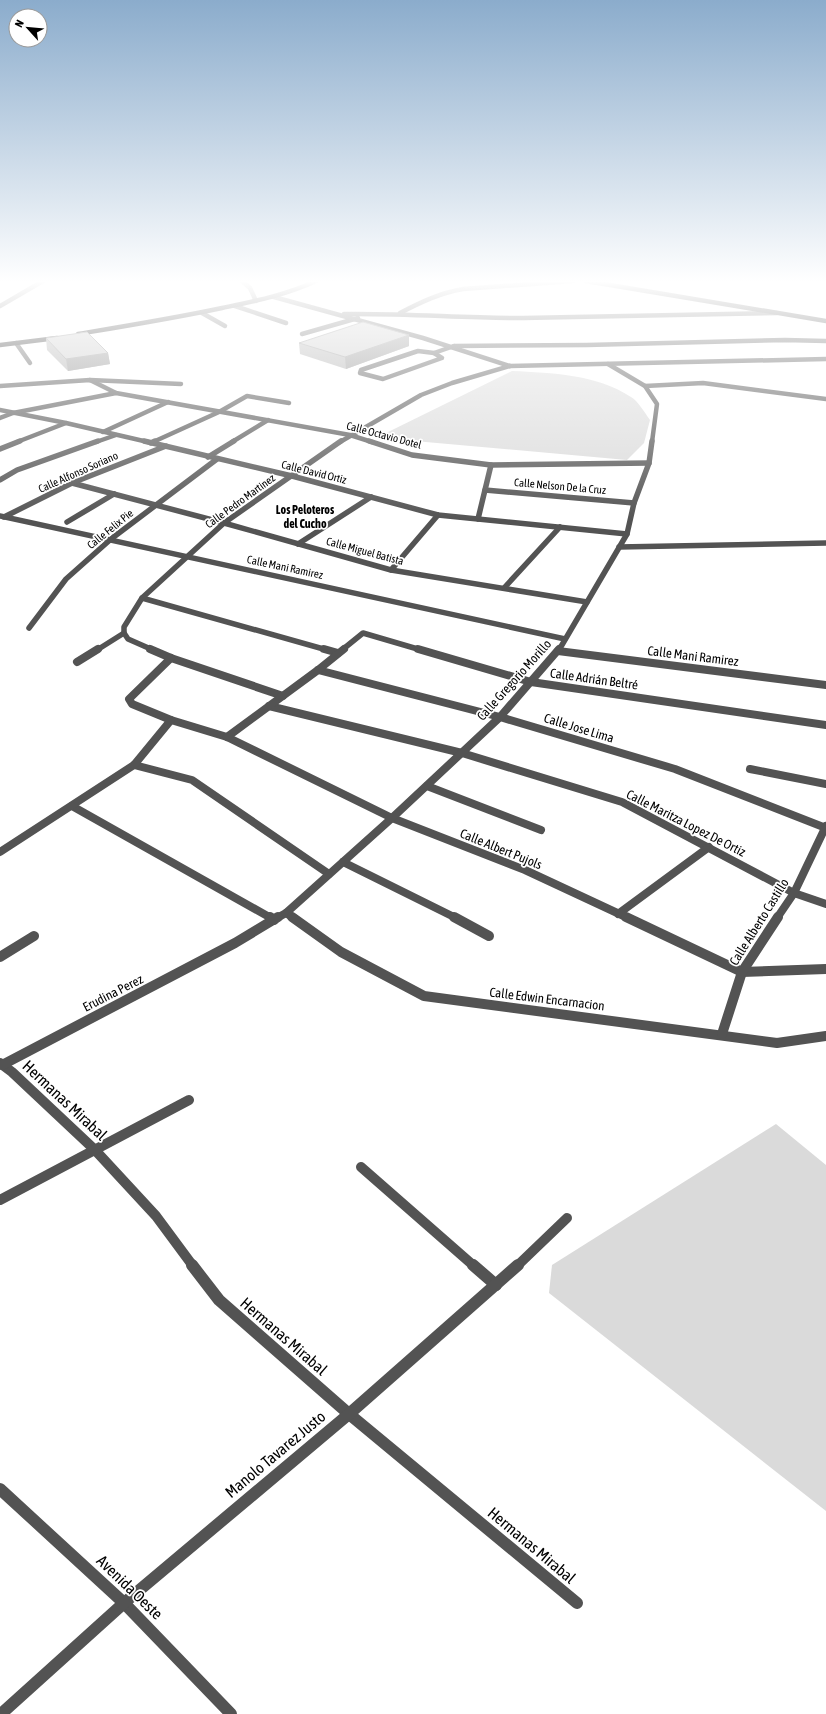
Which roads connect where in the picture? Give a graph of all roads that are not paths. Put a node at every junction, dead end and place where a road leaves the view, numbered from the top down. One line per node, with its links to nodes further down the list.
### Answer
1 (388, 361): 2 (street)
2 (434, 361)
3 (496, 361): 6 (street)
4 (739, 361): 5 (street)
5 (608, 364): 6 (street); 10 (street, Calle Gregorio Morillo)
6 (510, 366): 23 (street, Calle Pedro Martinez)
7 (90, 380): 8 (street); 9 (street); 11 (street)
8 (182, 384)
9 (0, 386)
10 (644, 386): 12 (street); 30 (street, Calle Gregorio Morillo)
11 (116, 393): 13 (street, Calle Octavio Dotel); 17 (street)
12 (826, 399)
13 (168, 402): 16 (street, Calle Octavio Dotel); 21 (street)
14 (289, 403): 16 (street)
15 (0, 410): 17 (street, Calle David Ortiz)
16 (220, 412): 19 (street, Calle Octavio Dotel); 24 (street)
17 (12, 413): 18 (street); 20 (street, Calle David Ortiz)
18 (0, 418)
19 (268, 420): 23 (street, Calle Octavio Dotel); 27 (street)
20 (66, 423): 21 (street, Calle David Ortiz); 26 (street)
21 (104, 432): 22 (street, Calle David Ortiz)
22 (117, 435): 24 (street, Calle David Ortiz); 32 (street)
23 (350, 435): 29 (street, Calle Octavio Dotel); 31 (street, Calle Pedro Martinez)
24 (152, 443): 25 (street, Calle David Ortiz)
25 (166, 446): 27 (street, Calle David Ortiz); 33 (street, Calle Alfonso Soriano)
26 (0, 449)
27 (208, 457): 28 (street, Calle David Ortiz)
28 (217, 459): 31 (street, Calle David Ortiz); 38 (street, Calle Felix Pie)
29 (491, 464): 30 (street, Calle Octavio Dotel); 34 (street)
30 (649, 464): 37 (street, Calle Gregorio Morillo)
31 (292, 476): 36 (street, Calle David Ortiz); 43 (street, Calle Pedro Martinez)
32 (0, 480)
33 (72, 483): 35 (street, Calle Miguel Batista); 40 (street, Calle Alfonso Soriano)
34 (485, 490): 37 (street, Calle Nelson De la Cruz); 41 (street)
35 (114, 494): 38 (street, Calle Miguel Batista); 42 (street)
36 (371, 497): 39 (street, Calle David Ortiz); 48 (street)
37 (634, 503): 45 (street, Calle Gregorio Morillo)
38 (155, 505): 43 (street, Calle Miguel Batista); 46 (street, Calle Felix Pie)
39 (438, 514): 41 (street, Calle David Ortiz); 51 (street)
40 (2, 517): 46 (street, Calle Mani Ramirez)
41 (478, 520): 44 (street, Calle David Ortiz)
42 (67, 522)
43 (224, 523): 48 (street, Calle Miguel Batista); 50 (street, Calle Pedro Martinez)
44 (560, 527): 45 (street, Calle David Ortiz); 52 (street)
45 (627, 534): 49 (street, Calle Gregorio Morillo)
46 (111, 539): 50 (street, Calle Mani Ramirez); 55 (street, Calle Felix Pie)
47 (826, 543): 49 (street)
48 (298, 544): 51 (street, Calle Miguel Batista)
49 (619, 547): 54 (street, Calle Gregorio Morillo)
50 (188, 556): 53 (street, Calle Pedro Martinez); 57 (street, Calle Mani Ramirez)
51 (391, 570): 52 (street, Calle Miguel Batista)
52 (504, 588): 54 (street, Calle Miguel Batista)
53 (142, 598): 56 (street, Calle Pedro Martinez); 59 (street)
54 (587, 602): 57 (street, Calle Gregorio Morillo)
55 (30, 628)
56 (124, 633): 60 (street); 61 (street)
57 (565, 639): 58 (street, Calle Gregorio Morillo)
58 (558, 651): 63 (street, Calle Gregorio Morillo); 64 (street, Calle Mani Ramirez)
59 (338, 653): 62 (street); 63 (street, Calle Adrián Beltré)
60 (171, 658): 65 (street); 68 (street, Calle Albert Pujols)
61 (77, 662)
62 (318, 670): 65 (street); 67 (street, Calle Jose Lima)
63 (531, 682): 67 (street, Calle Gregorio Morillo); 69 (street, Calle Adrián Beltré)
64 (826, 685)
65 (283, 696): 66 (street)
66 (269, 706): 70 (street); 71 (street, Calle Maritza Lopez De Ortiz)
67 (500, 717): 71 (street, Calle Gregorio Morillo); 78 (street, Calle Jose Lima)
68 (171, 720): 70 (street, Calle Albert Pujols); 72 (street)
69 (826, 725)
70 (227, 737): 77 (street, Calle Albert Pujols)
71 (462, 753): 75 (street, Calle Gregorio Morillo); 80 (street, Calle Maritza Lopez De Ortiz)
72 (134, 765): 76 (street); 83 (street)
73 (750, 769): 74 (street)
74 (826, 784)
75 (427, 786): 77 (street, Calle Gregorio Morillo); 79 (street)
76 (72, 806): 81 (street); 88 (street)
77 (392, 818): 82 (street, Calle Gregorio Morillo); 87 (street, Calle Albert Pujols)
78 (826, 827): 84 (street, Calle Alberto Castillo)
79 (541, 830)
80 (709, 847): 84 (street, Calle Maritza Lopez De Ortiz); 87 (street)
81 (0, 852)
82 (343, 862): 83 (street, Calle Gregorio Morillo); 90 (street)
83 (330, 874): 86 (street, Calle Gregorio Morillo)
84 (794, 892): 85 (street, Calle Maritza Lopez De Ortiz); 94 (street, Calle Alberto Castillo)
85 (826, 904)
86 (286, 913): 88 (street, Calle Gregorio Morillo); 95 (street, Calle Edwin Encarnacion)
87 (618, 914): 94 (street, Calle Albert Pujols)
88 (274, 920): 91 (street, Calle Gregorio Morillo)
89 (34, 936): 92 (street)
90 (489, 936)
91 (235, 943): 97 (street, Erudina Perez)
92 (0, 957)
93 (826, 969): 94 (street, Calle Albert Pujols)
94 (742, 972): 95 (street, Calle Alberto Castillo)
95 (722, 1034): 96 (street, Calle Edwin Encarnacion)
96 (826, 1036)
97 (1, 1064): 99 (street, Hermanas Mirabal)
98 (190, 1100): 99 (street)
99 (95, 1150): 101 (street); 104 (street, Hermanas Mirabal)
100 (361, 1167): 103 (street)
101 (0, 1200)
102 (567, 1218): 103 (street, Manolo Tavarez Justo)
103 (496, 1285): 104 (street, Manolo Tavarez Justo)
104 (349, 1414): 106 (street, Manolo Tavarez Justo); 107 (street, Hermanas Mirabal)
105 (0, 1489): 106 (street, Avenida Oeste)
106 (124, 1603): 108 (street, Manolo Tavarez Justo); 109 (street, Avenida Oeste)
107 (577, 1603)
108 (1, 1714)
109 (231, 1714)

